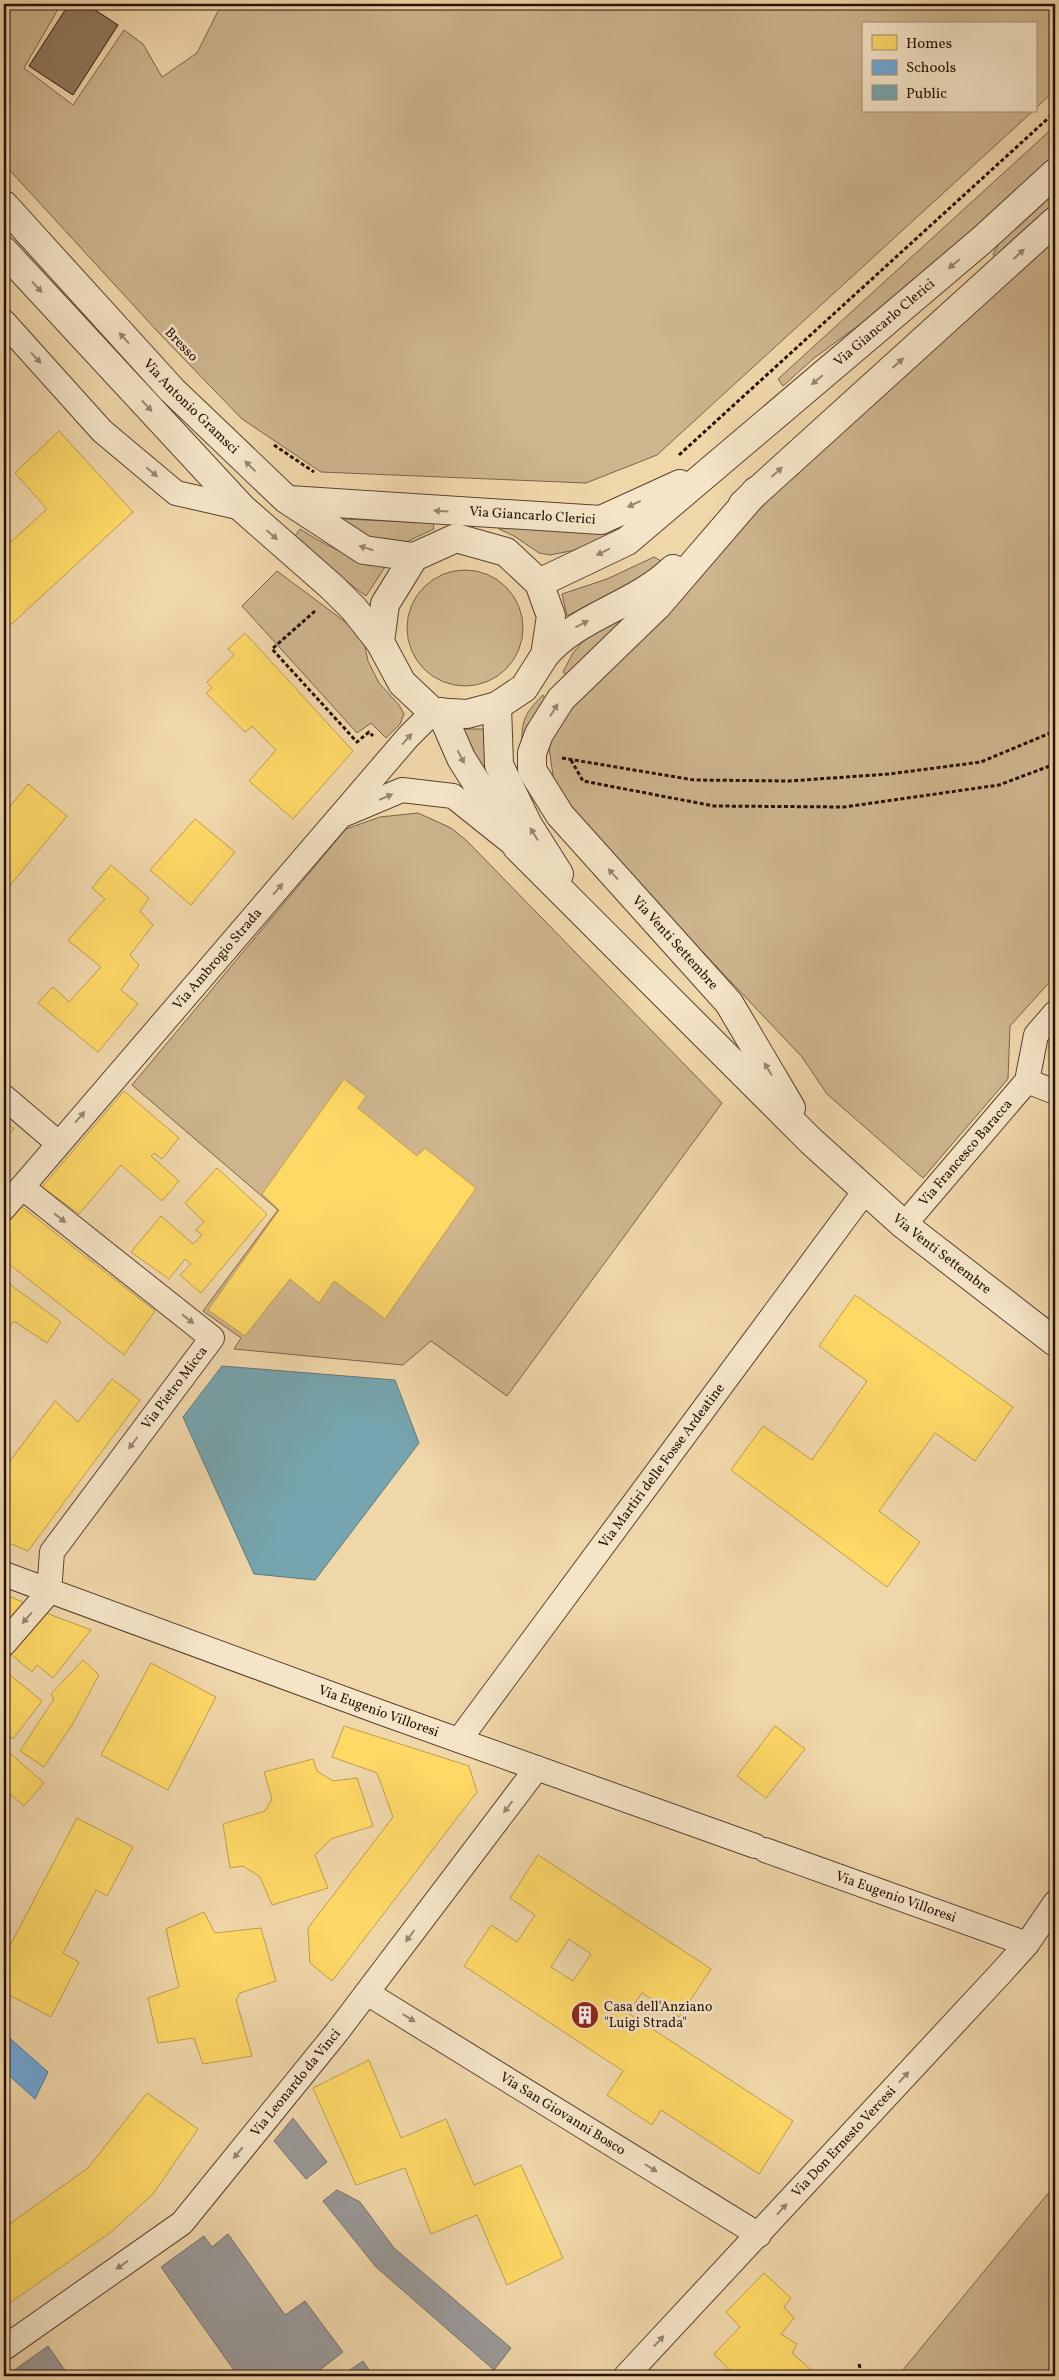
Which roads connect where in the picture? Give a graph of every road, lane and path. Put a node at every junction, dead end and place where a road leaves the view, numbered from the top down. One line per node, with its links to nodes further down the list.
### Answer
1 (1055, 112): 8 (path)
2 (1055, 172): 9 (street, Via Giancarlo Clerici, one-way to 9)
3 (4, 205): 12 (street, Via Antonio Gramsci, one-way to 3)
4 (1055, 221): 11 (street, one-way to 4)
5 (4, 251): 13 (street, one-way to 13)
6 (4, 322): 13 (street, one-way to 13)
7 (273, 444): 10 (path)
8 (672, 460)
9 (710, 470): 12 (street, Via Giancarlo Clerici, one-way to 12); 15 (street, Via Giancarlo Clerici, one-way to 15)
10 (322, 477)
11 (756, 491): 17 (street, one-way to 11); 29 (street, Via Venti Settembre, one-way to 11)
12 (286, 499): 14 (street, Via Antonio Gramsci, one-way to 12)
13 (242, 508): 16 (street, one-way to 16)
14 (414, 557): 15 (street); 16 (street)
15 (539, 583): 17 (street)
16 (380, 642): 19 (street)
17 (545, 655): 18 (street)
18 (497, 706): 19 (street); 24 (street, Via Venti Settembre, one-way to 18)
19 (437, 712): 22 (street, Via Ambrogio Strada, one-way to 19); 23 (street, Via Venti Settembre, one-way to 23)
20 (1055, 732): 21 (path)
21 (1055, 764)
22 (341, 816): 23 (street, one-way to 23); 30 (street, Via Ambrogio Strada, one-way to 22)
23 (517, 847): 24 (street, Via Venti Settembre)
24 (588, 920): 29 (street, Via Venti Settembre)
25 (1055, 1013): 26 (street, Via Francesco Baracca)
26 (1027, 1081): 27 (street); 34 (street, Via Francesco Baracca)
27 (1055, 1092)
28 (4, 1097): 30 (street)
29 (810, 1141): 32 (street, Via Venti Settembre)
30 (58, 1143): 31 (street, Via Ambrogio Strada)
31 (22, 1187): 33 (street, Via Ambrogio Strada); 37 (street, Via Pietro Micca, one-way to 37)
32 (865, 1191): 34 (street, Via Venti Settembre); 39 (street, Via Martiri delle Fosse Ardeatine)
33 (4, 1208)
34 (904, 1225): 35 (street, Via Venti Settembre)
35 (1055, 1342)
36 (4, 1574): 37 (street, Via Eugenio Villoresi)
37 (50, 1592): 38 (street, one-way to 38); 39 (street, Via Eugenio Villoresi)
38 (4, 1644)
39 (459, 1740): 40 (street, Via Eugenio Villoresi)
40 (537, 1768): 42 (street, Via Eugenio Villoresi); 43 (street, Via Leonardo da Vinci, one-way to 43)
41 (1055, 1903): 42 (street, Via Don Ernesto Vercesi)
42 (1027, 1944): 44 (street, Via Don Ernesto Vercesi, one-way to 42)
43 (367, 1992): 44 (street, Via San Giovanni Bosco, one-way to 44); 45 (street, Via Leonardo da Vinci, one-way to 45)
44 (758, 2235): 47 (street, Via Don Ernesto Vercesi, one-way to 44)
45 (4, 2348)
46 (859, 2364): 48 (path)
47 (626, 2376)
48 (862, 2376)

